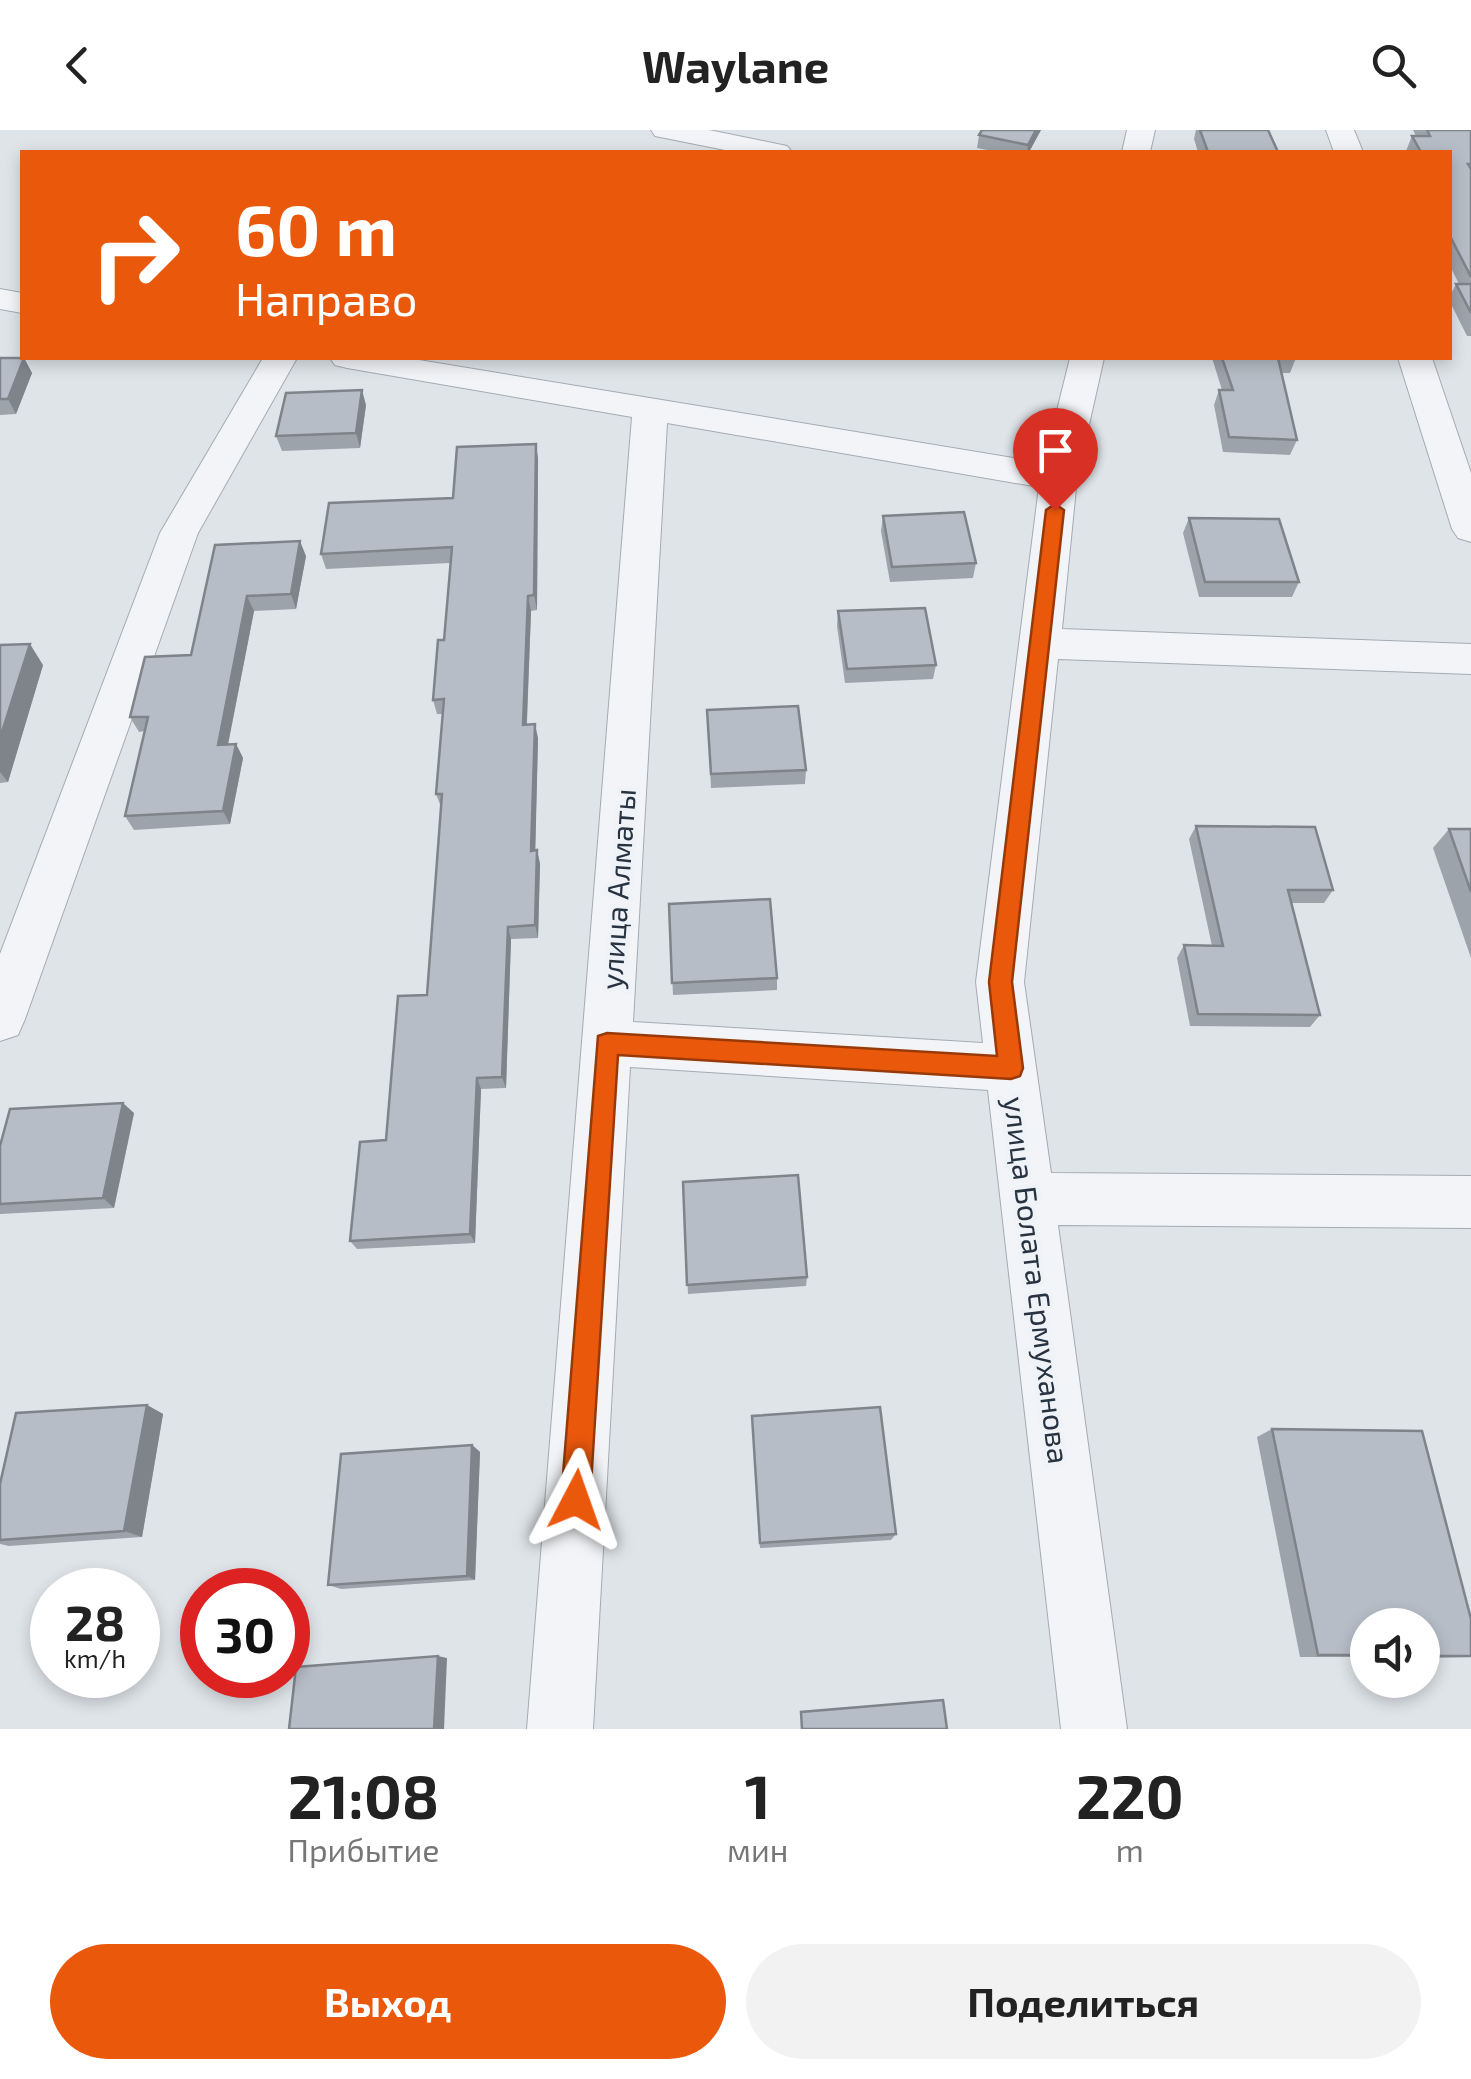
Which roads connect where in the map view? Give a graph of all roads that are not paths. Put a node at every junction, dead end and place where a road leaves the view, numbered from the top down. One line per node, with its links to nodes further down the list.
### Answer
1 (666, 130): 2 (street)
2 (768, 150)
3 (279, 360): 12 (street)
4 (359, 360): 7 (street)
5 (1087, 360): 8 (street, улица Болата Ермуханова)
6 (1416, 360): 9 (street)
7 (650, 409): 8 (street); 13 (street, улица Алматы)
8 (1059, 478): 10 (street, улица Болата Ермуханова)
9 (1471, 529)
10 (1040, 643): 11 (street); 14 (street, улица Болата Ермуханова)
11 (1471, 658)
12 (0, 1019)
13 (607, 1044): 14 (street); 17 (street, улица Алматы)
14 (1011, 1068): 15 (street, улица Болата Ермуханова)
15 (1028, 1199): 16 (street); 18 (street, улица Болата Ермуханова)
16 (1471, 1202)
17 (560, 1729)
18 (1094, 1729)

